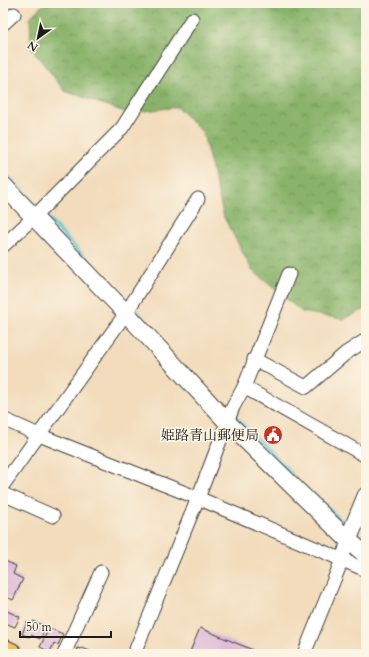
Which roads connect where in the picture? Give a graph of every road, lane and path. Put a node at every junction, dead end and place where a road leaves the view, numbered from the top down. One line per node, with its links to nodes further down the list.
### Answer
1 (14, 14): 3 (street)
2 (192, 19): 6 (street)
3 (3, 24)
4 (3, 185): 6 (street)
5 (198, 199): 9 (street)
6 (39, 212): 7 (street); 9 (street)
7 (3, 246)
8 (289, 274): 11 (street)
9 (130, 307): 13 (street); 15 (street)
10 (366, 340): 11 (street)
11 (254, 359): 12 (street)
12 (244, 387): 13 (street); 16 (street)
13 (231, 415): 20 (street); 22 (street)
14 (3, 419): 15 (street)
15 (39, 435): 17 (street); 20 (street)
16 (366, 456)
17 (3, 486)
18 (3, 494): 21 (street)
19 (366, 496): 22 (street)
20 (198, 498): 24 (street); 30 (street)
21 (53, 516)
22 (348, 540): 23 (street); 24 (street)
23 (366, 555)
24 (342, 560): 25 (street); 31 (street)
25 (366, 570)
26 (101, 572): 29 (street)
27 (3, 650): 28 (highway)
28 (11, 654)
29 (64, 654)
30 (134, 654)
31 (304, 654)

